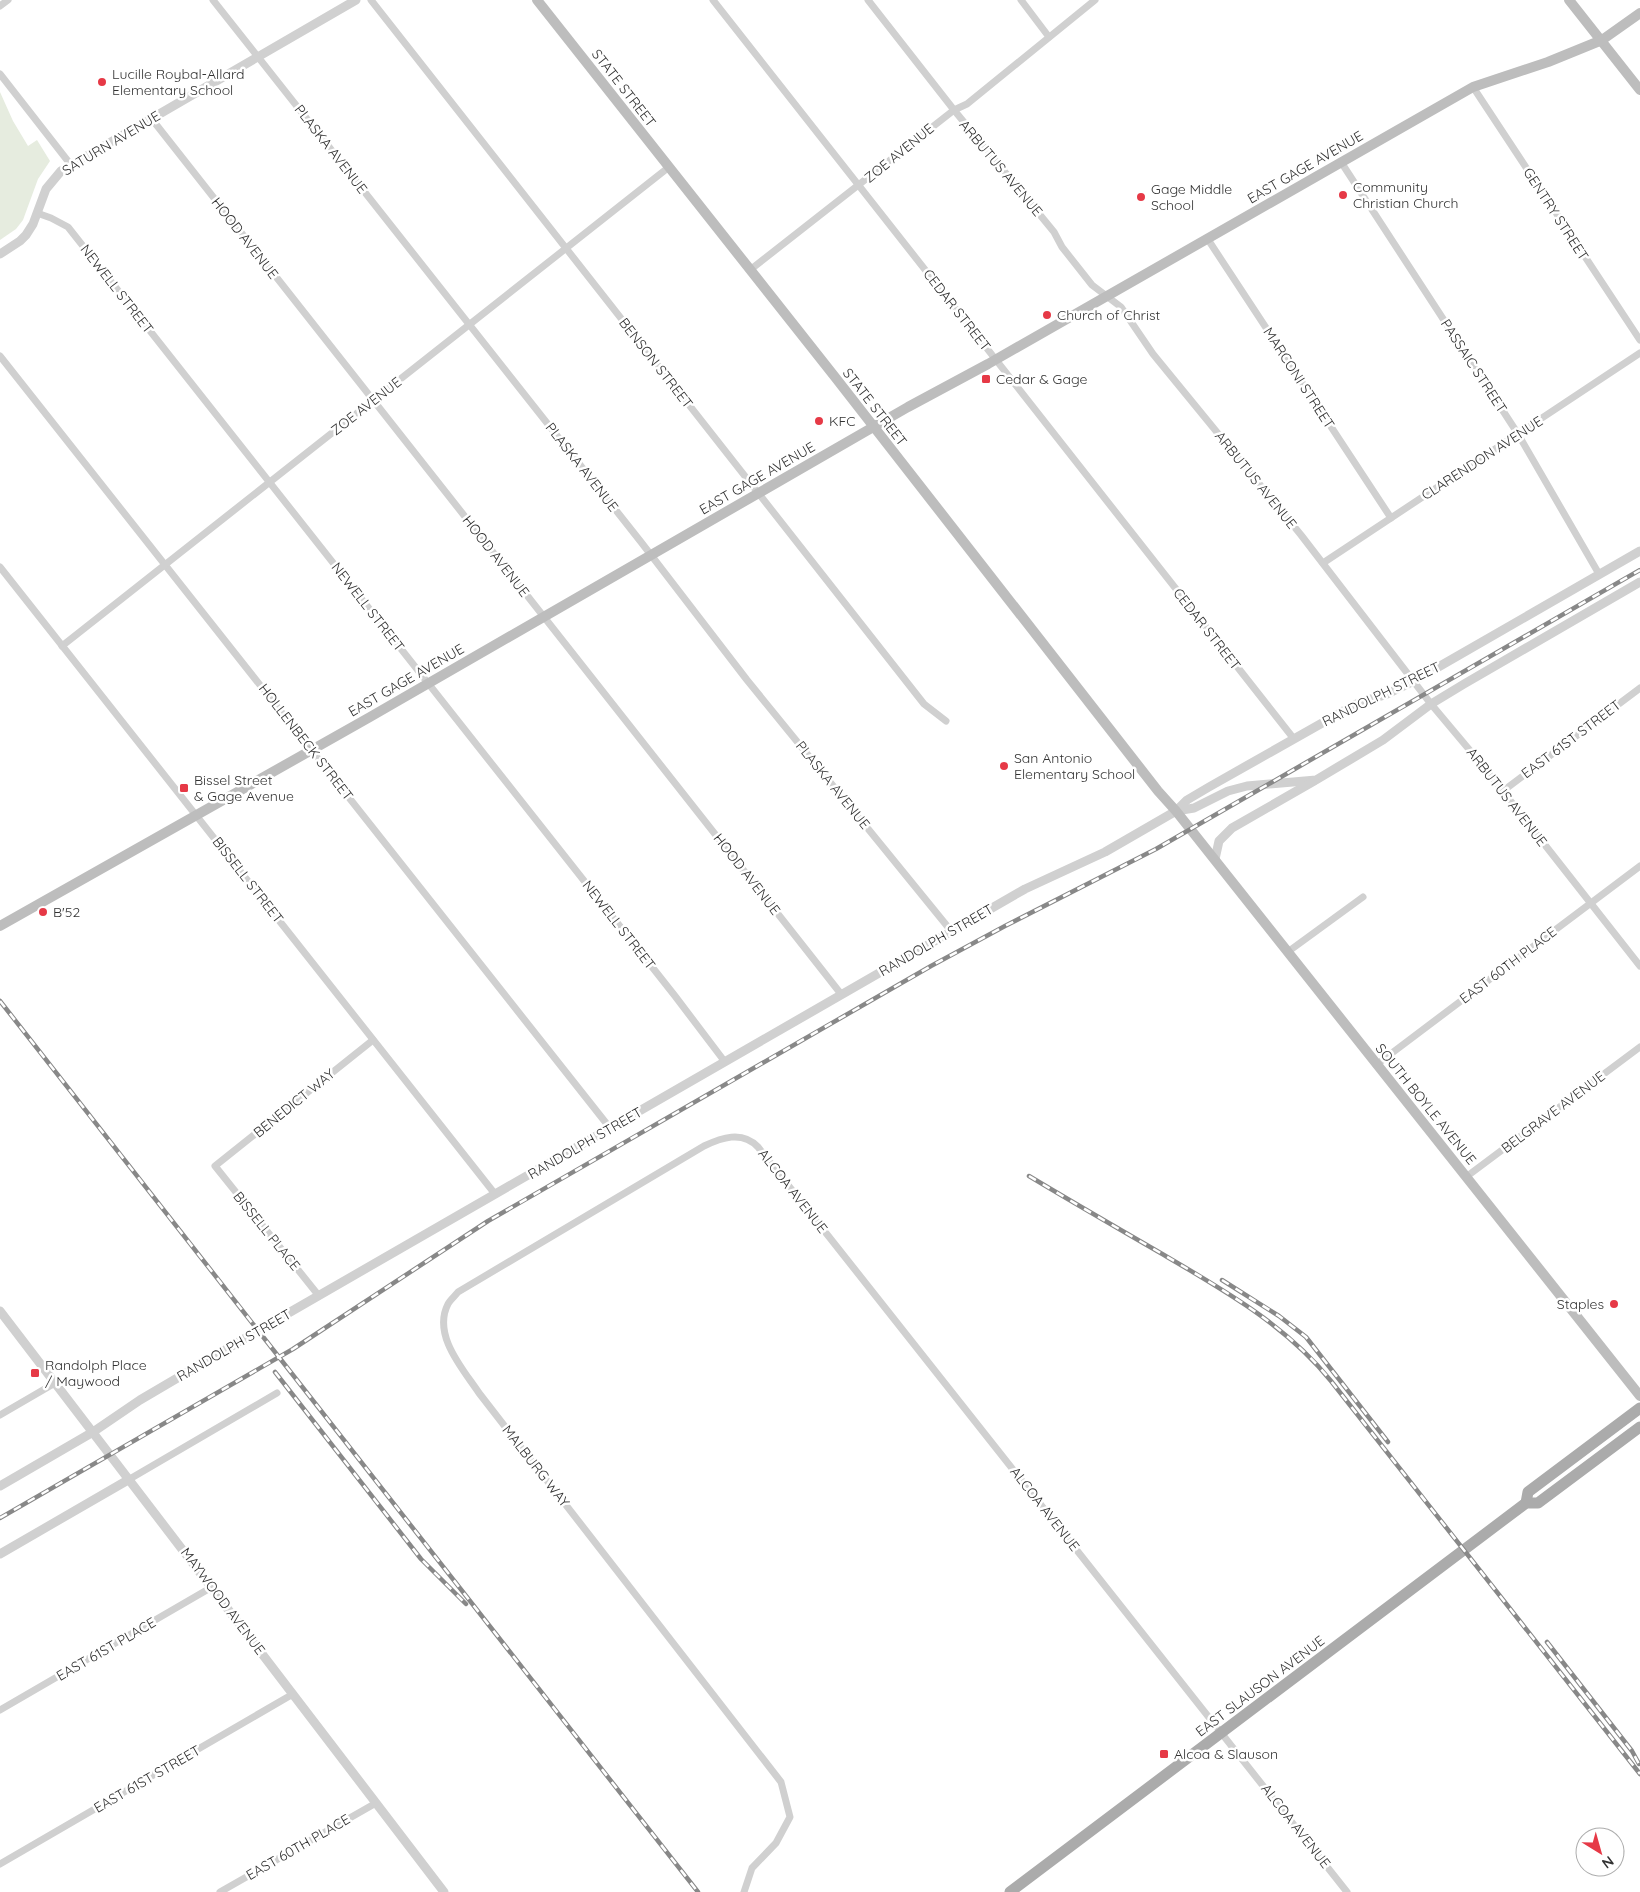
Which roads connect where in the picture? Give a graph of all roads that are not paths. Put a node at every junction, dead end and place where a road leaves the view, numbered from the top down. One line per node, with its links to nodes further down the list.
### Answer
1 (8, 0): 11 (street)
2 (213, 0): 15 (street, PLASKA AVENUE)
3 (356, 0): 15 (street, SATURN AVENUE)
4 (371, 0): 27 (street, BENSON STREET)
5 (537, 0): 23 (main road, STATE STREET)
6 (713, 0): 24 (street, CEDAR STREET)
7 (868, 0): 19 (street, ARBUTUS AVENUE)
8 (1020, 0): 13 (street)
9 (1095, 0): 13 (street, ZOE AVENUE)
10 (1569, 0): 14 (main road)
11 (0, 6)
12 (1640, 13): 14 (main road, EAST GAGE AVENUE)
13 (1049, 37): 19 (street, ZOE AVENUE)
14 (1602, 40): 17 (main road, EAST GAGE AVENUE); 18 (main road)
15 (258, 56): 20 (street, SATURN AVENUE); 31 (street, PLASKA AVENUE)
16 (0, 74): 22 (street)
17 (1473, 87): 21 (main road, EAST GAGE AVENUE); 32 (street, GENTRY STREET)
18 (1640, 90)
19 (954, 110): 24 (street, ZOE AVENUE); 30 (street, ARBUTUS AVENUE)
20 (151, 118): 22 (street, SATURN AVENUE); 36 (street, HOOD AVENUE)
21 (1341, 162): 26 (main road, EAST GAGE AVENUE); 38 (street, PASSAIC STREET)
22 (71, 165): 25 (street, SATURN AVENUE)
23 (669, 167): 27 (street, ZOE AVENUE); 29 (main road, STATE STREET)
24 (859, 186): 29 (street, ZOE AVENUE); 35 (street, CEDAR STREET)
25 (37, 213): 28 (street, SATURN AVENUE); 39 (street, NEWELL STREET)
26 (1207, 238): 30 (main road, EAST GAGE AVENUE); 41 (street, MARCONI STREET)
27 (565, 249): 31 (street, ZOE AVENUE); 40 (street, BENSON STREET)
28 (0, 254)
29 (750, 270): 37 (main road, STATE STREET)
30 (1108, 296): 35 (main road, EAST GAGE AVENUE); 44 (street, ARBUTUS AVENUE)
31 (469, 324): 36 (street, ZOE AVENUE); 43 (street, PLASKA AVENUE)
32 (1640, 340)
33 (1640, 353): 38 (street, CLARENDON AVENUE)
34 (0, 356): 45 (street, HOLLENBECK STREET)
35 (996, 359): 37 (main road, EAST GAGE AVENUE); 56 (street, CEDAR STREET)
36 (373, 401): 39 (street, ZOE AVENUE); 49 (street, HOOD AVENUE)
37 (874, 428): 40 (main road, EAST GAGE AVENUE); 60 (main road, STATE STREET)
38 (1518, 434): 41 (street, CLARENDON AVENUE); 47 (street, PASSAIC STREET)
39 (270, 482): 45 (street, ZOE AVENUE); 52 (street, NEWELL STREET)
40 (759, 494): 43 (main road, EAST GAGE AVENUE); 55 (street, BENSON STREET)
41 (1390, 518): 44 (street, CLARENDON AVENUE)
42 (1640, 550): 47 (street, RANDOLPH STREET)
43 (651, 555): 49 (main road, EAST GAGE AVENUE); 68 (street, PLASKA AVENUE)
44 (1323, 563): 51 (street, ARBUTUS AVENUE)
45 (166, 564): 50 (street, ZOE AVENUE); 57 (street, HOLLENBECK STREET)
46 (0, 567): 50 (street, BISSELL STREET)
47 (1599, 574): 51 (street, RANDOLPH STREET)
48 (1640, 582): 54 (street, RANDOLPH STREET)
49 (544, 617): 52 (main road, EAST GAGE AVENUE); 71 (street, HOOD AVENUE)
50 (62, 646): 61 (street, BISSELL STREET)
51 (1414, 681): 54 (street, ARBUTUS AVENUE); 56 (street, RANDOLPH STREET)
52 (428, 683): 57 (main road, EAST GAGE AVENUE); 74 (street, NEWELL STREET)
53 (1640, 688): 59 (street, EAST 61ST STREET)
54 (1431, 704): 58 (street, RANDOLPH STREET); 59 (street, ARBUTUS AVENUE)
55 (946, 720)
56 (1294, 739): 60 (street, RANDOLPH STREET)
57 (311, 750): 61 (main road, EAST GAGE AVENUE); 76 (street, HOLLENBECK STREET)
58 (1316, 780): 60 (street, RANDOLPH STREET); 63 (street)
59 (1503, 791): 66 (street, ARBUTUS AVENUE)
60 (1176, 811): 62 (main road, STATE STREET); 68 (street, RANDOLPH STREET)
61 (196, 815): 67 (main road, EAST GAGE AVENUE); 72 (street, BISSELL STREET)
62 (1191, 830): 63 (main road, SOUTH BOYLE AVENUE)
63 (1215, 859): 69 (main road, SOUTH BOYLE AVENUE)
64 (1640, 866): 66 (street, EAST 60TH PLACE)
65 (1362, 897): 69 (street)
66 (1590, 903): 70 (street, ARBUTUS AVENUE); 75 (street, EAST 60TH PLACE)
67 (0, 926)
68 (952, 932): 71 (street, RANDOLPH STREET)
69 (1289, 951): 75 (main road, SOUTH BOYLE AVENUE)
70 (1640, 966)
71 (841, 994): 74 (street, RANDOLPH STREET)
72 (373, 1040): 78 (street, BENEDICT WAY); 80 (street, BISSELL STREET)
73 (1640, 1046): 79 (street, BELGRAVE AVENUE)
74 (725, 1062): 76 (street, RANDOLPH STREET)
75 (1376, 1065): 79 (main road, SOUTH BOYLE AVENUE)
76 (610, 1128): 80 (street, RANDOLPH STREET)
77 (734, 1136): 97 (street, ALCOA AVENUE); 102 (street, MALBURG WAY)
78 (215, 1166): 81 (street, BISSELL PLACE)
79 (1466, 1177): 85 (main road, SOUTH BOYLE AVENUE)
80 (495, 1194): 81 (street, RANDOLPH STREET)
81 (319, 1296): 89 (street, RANDOLPH STREET)
82 (0, 1311): 83 (street, MAYWOOD AVENUE)
83 (54, 1383): 87 (street); 89 (street, MAYWOOD AVENUE)
84 (277, 1393): 90 (street)
85 (1640, 1396)
86 (1640, 1408): 92 (main road, EAST SLAUSON AVENUE)
87 (0, 1415)
88 (1640, 1427): 92 (main road, EAST SLAUSON AVENUE)
89 (93, 1432): 90 (street, MAYWOOD AVENUE); 91 (street, RANDOLPH STREET)
90 (128, 1480): 93 (street); 94 (street, MAYWOOD AVENUE)
91 (0, 1486)
92 (1526, 1503): 97 (main road, EAST SLAUSON AVENUE)
93 (0, 1554)
94 (212, 1587): 95 (street, MAYWOOD AVENUE); 96 (street, EAST 61ST PLACE)
95 (294, 1694): 98 (street, MAYWOOD AVENUE); 99 (street, EAST 61ST STREET)
96 (0, 1710)
97 (1222, 1733): 103 (main road, EAST SLAUSON AVENUE); 104 (street, ALCOA AVENUE)
98 (376, 1803): 100 (street, EAST 60TH PLACE); 101 (street, MAYWOOD AVENUE)
99 (0, 1864)
100 (220, 1892)
101 (444, 1892)
102 (744, 1892)
103 (1010, 1892)
104 (1348, 1892)

